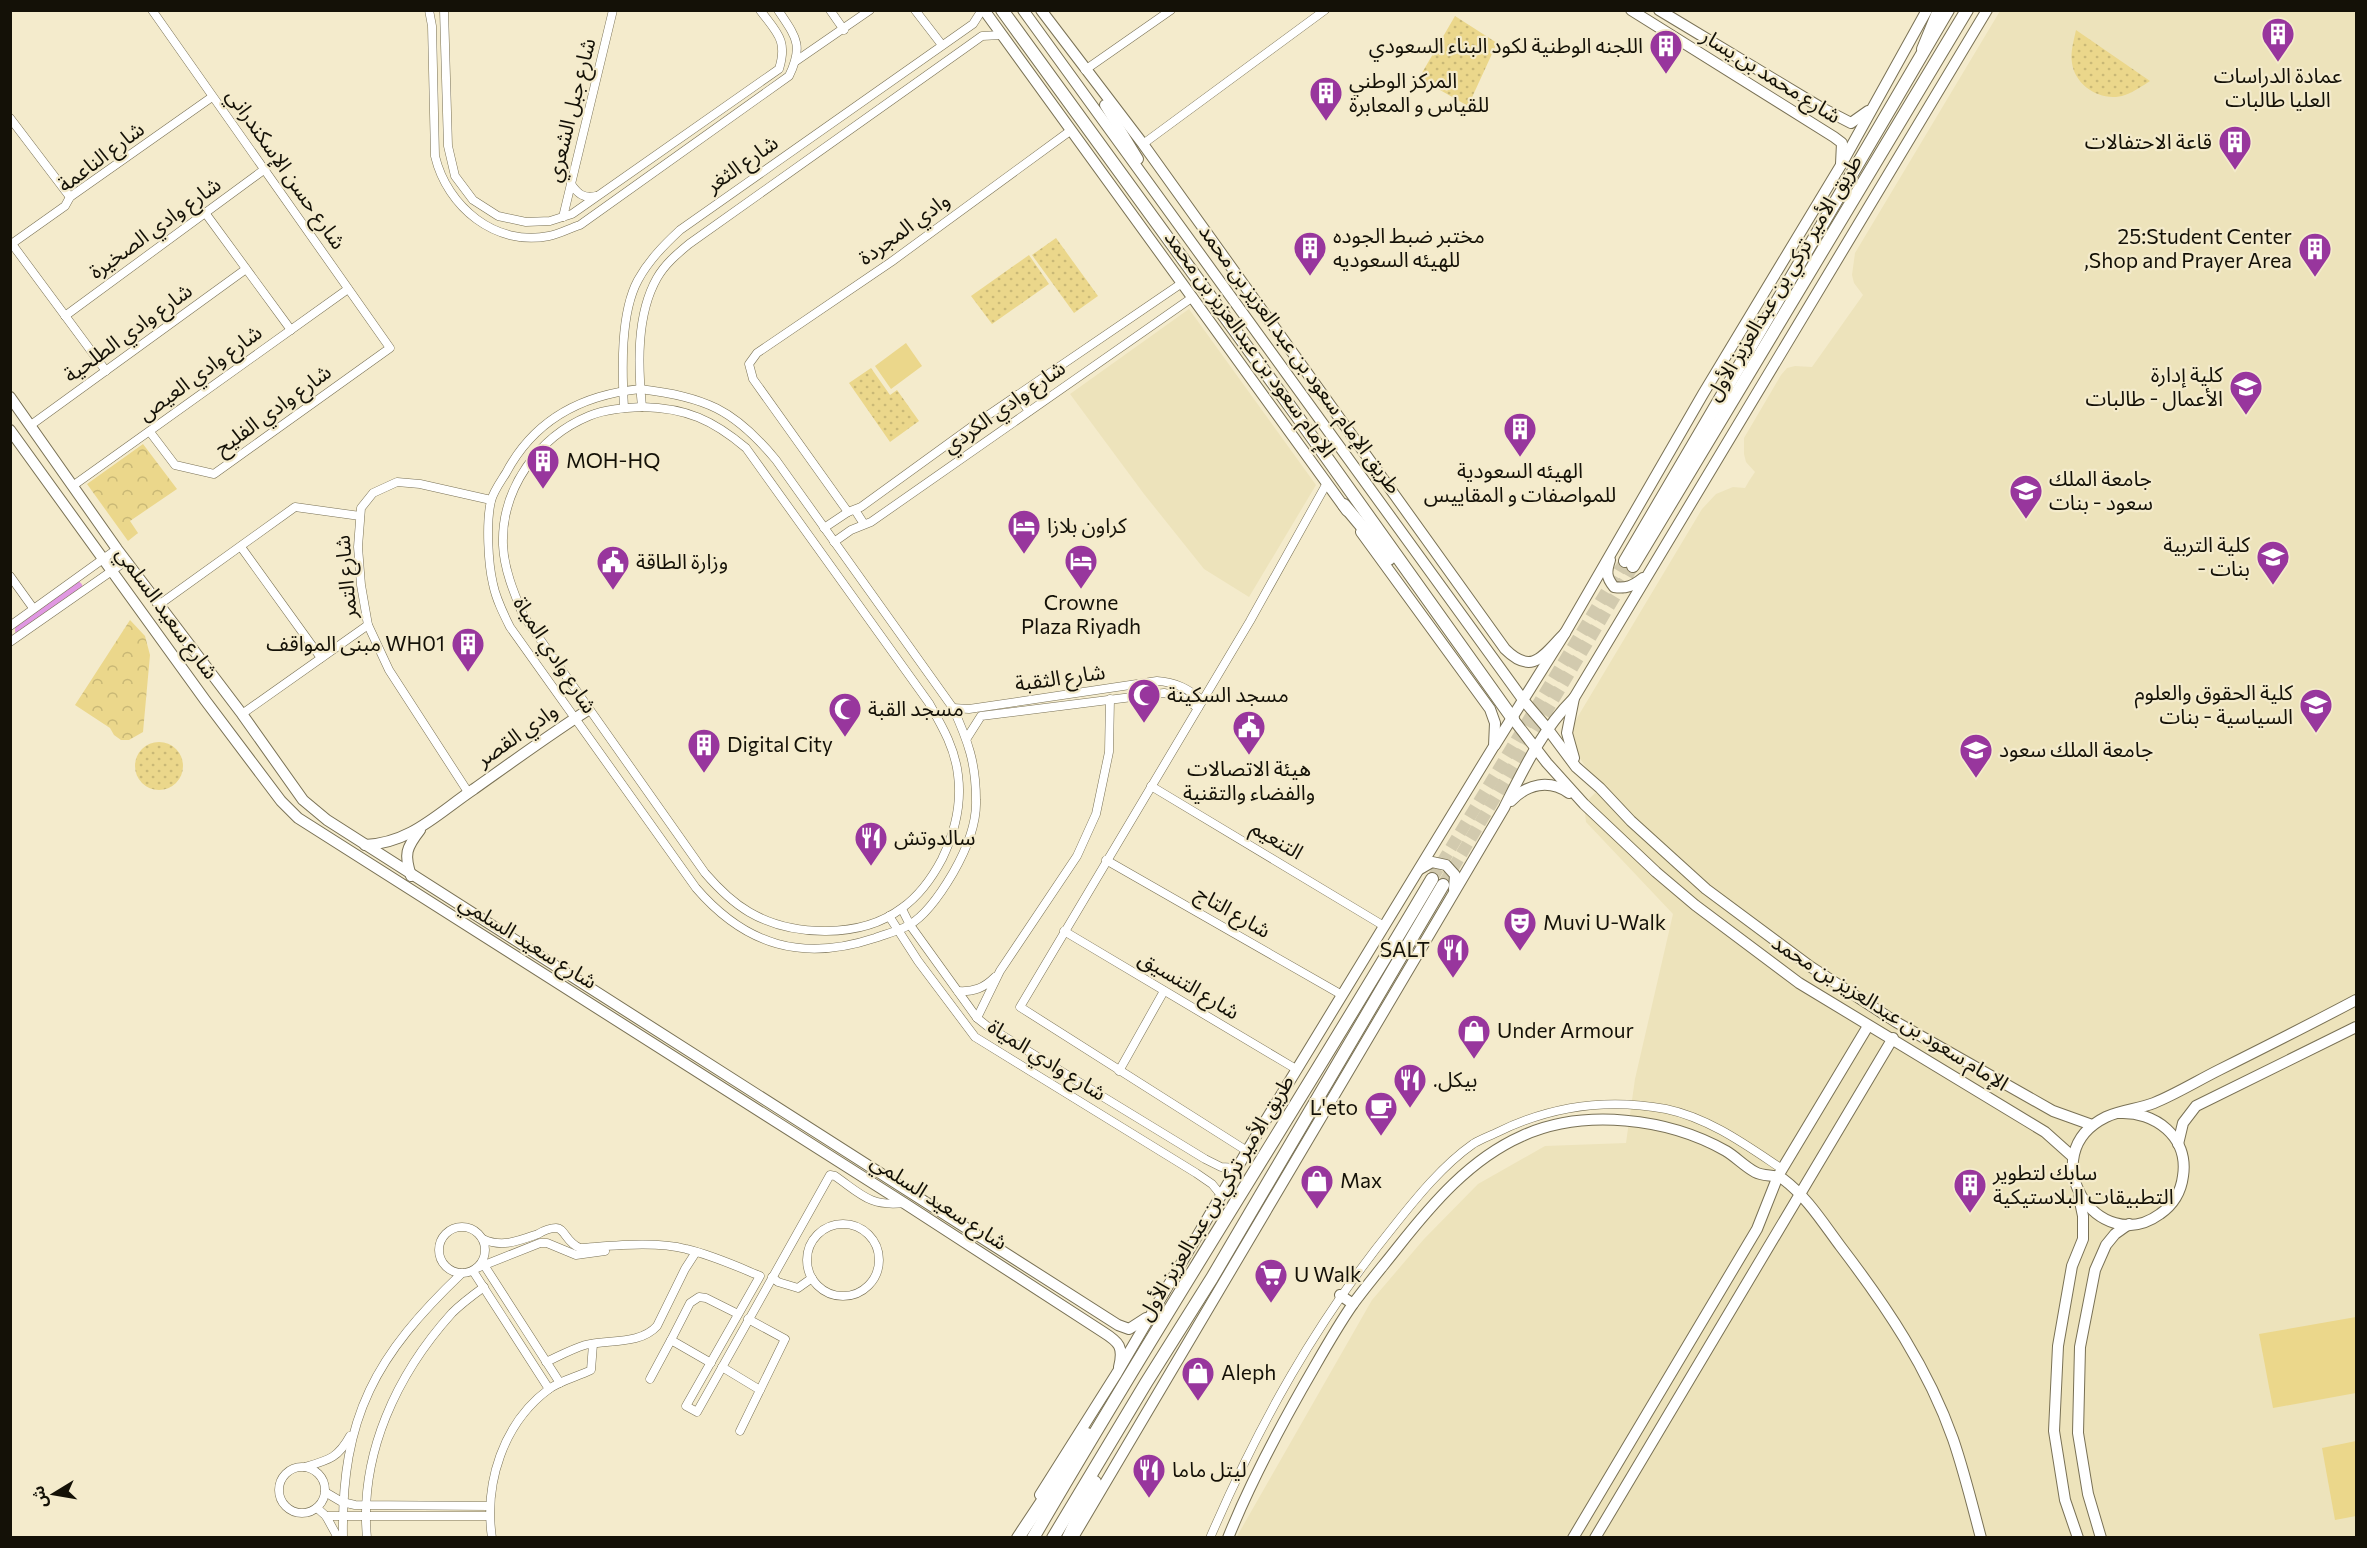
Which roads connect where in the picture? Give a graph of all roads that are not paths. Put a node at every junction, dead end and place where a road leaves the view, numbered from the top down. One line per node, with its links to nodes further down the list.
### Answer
1 (152, 10): 30 (street, شارع حسن الإسكندراني)
2 (429, 10): 47 (street)
3 (444, 10): 45 (street)
4 (613, 10): 40 (street, شارع جبل الشعري)
5 (760, 10): 41 (street)
6 (778, 10): 26 (street)
7 (830, 10): 23 (street)
8 (870, 10): 23 (street)
9 (915, 10): 25 (street)
10 (983, 10): 24 (main road, الإمام سعود بن عبدالعزيز بن محمد); 25 (street, شارع الثغر)
11 (1002, 10): 91 (main road, طريق الإمام سعود بن عبد العزيز بن محمد)
12 (1023, 10): 43 (main road, طريق الإمام سعود بن عبد العزيز بن محمد)
13 (1041, 10): 29 (main road, الإمام سعود بن عبدالعزيز بن محمد)
14 (1171, 10): 29 (street)
15 (1325, 10): 37 (street)
16 (1631, 10): 34 (main road, شارع محمد بن يسار)
17 (1659, 10): 32 (main road, شارع محمد بن يسار)
18 (1927, 10): 31 (main road)
19 (1938, 10): 28 (main road)
20 (1948, 10): 28 (main road, طريق الأمير تركي بن عبدالعزيز الأول)
21 (1967, 10): 28 (main road, طريق الأمير تركي بن عبدالعزيز الأول)
22 (1987, 10): 87 (main road)
23 (844, 30): 26 (street)
24 (1001, 35): 27 (street, شارع الثغر); 36 (main road, الإمام سعود بن عبدالعزيز بن محمد)
25 (940, 47): 27 (street); 58 (street, شارع الثغر)
26 (796, 61): 47 (street)
27 (946, 62): 59 (street, شارع الثغر)
28 (1916, 64)
29 (1085, 70): 37 (main road, الإمام سعود بن عبدالعزيز بن محمد); 43 (main road)
30 (212, 97): 39 (street, شارع حسن الإسكندراني); 42 (street, شارع الناعمة)
31 (1875, 105): 32 (main road, شارع محمد بن يسار); 38 (main road)
32 (1820, 107): 34 (main road)
33 (10, 118): 35 (street)
34 (1812, 124): 38 (main road, شارع محمد بن يسار)
35 (13, 128): 42 (street)
36 (1070, 131): 50 (main road, الإمام سعود بن عبدالعزيز بن محمد); 75 (street, وادي المجردة)
37 (1143, 144): 86 (main road, الإمام سعود بن عبدالعزيز بن محمد)
38 (1841, 165): 80 (main road)
39 (265, 169): 44 (street, شارع وادي الصخيرة); 51 (street, شارع حسن الإسكندراني)
40 (572, 184): 41 (street); 46 (street, شارع جبل الشعري)
41 (598, 196): 46 (street)
42 (70, 197): 48 (street, شارع الناعمة)
43 (1164, 206): 95 (main road, طريق الإمام سعود بن عبد العزيز بن محمد)
44 (206, 214): 49 (street); 55 (street, شارع وادي الصخيرة)
45 (504, 218): 46 (street); 47 (street)
46 (563, 218)
47 (501, 232)
48 (11, 244): 55 (street)
49 (246, 269): 56 (street); 60 (street, شارع وادي الطلحية)
50 (1182, 283): 52 (main road, الإمام سعود بن عبدالعزيز بن محمد); 53 (street, شارع وادي الكردي)
51 (348, 289): 56 (street, شارع وادي العيص); 57 (street, شارع حسن الإسكندراني)
52 (1193, 297): 54 (street, شارع وادي الكردي); 71 (main road, الإمام سعود بن عبدالعزيز بن محمد)
53 (1158, 300): 54 (street); 63 (street, شارع وادي الكردي)
54 (1168, 313): 67 (street, شارع وادي الكردي)
55 (65, 316): 60 (street)
56 (291, 330): 70 (street, شارع وادي العيص)
57 (390, 348): 70 (street, شارع وادي الفليح)
58 (624, 354): 59 (street); 62 (street, شارع الثغر)
59 (640, 354): 61 (street, شارع الثغر)
60 (106, 371): 68 (street, شارع وادي الطلحية)
61 (640, 389): 62 (street, شارع وادي المياة); 65 (street, شارع الثغر); 78 (street, شارع وادي المياة)
62 (623, 391): 66 (street, شارع الثغر); 73 (street, شارع وادي المياة)
63 (1017, 395): 67 (street); 75 (street, شارع وادي الكردي)
64 (10, 397): 68 (main road, شارع سعيد السلمي)
65 (642, 407): 66 (street, شارع وادي المياة); 125 (street, شارع وادي المياة)
66 (624, 408): 104 (street, شارع وادي المياة)
67 (1029, 411): 77 (street, شارع وادي الكردي)
68 (31, 425): 72 (main road, شارع سعيد السلمي)
69 (10, 430): 83 (main road, شارع سعيد السلمي)
70 (150, 432): 72 (street, شارع وادي العيص)
71 (1327, 483): 74 (main road, الإمام سعود بن عبدالعزيز بن محمد); 100 (street)
72 (74, 485): 82 (main road, شارع سعيد السلمي)
73 (491, 500): 76 (street, شارع التمر); 106 (street, شارع وادي المياة)
74 (1344, 505): 91 (main road); 110 (main road, الإمام سعود بن عبدالعزيز بن محمد)
75 (851, 511): 77 (street); 78 (street, شارع وادي الكردي)
76 (360, 516): 81 (street); 92 (street, شارع التمر)
77 (864, 524): 79 (street, شارع وادي الكردي)
78 (824, 528): 79 (street, شارع وادي المياة)
79 (834, 542): 102 (street, شارع وادي المياة)
80 (1613, 546): 87 (main road); 94 (main road)
81 (241, 547): 89 (street); 97 (street)
82 (117, 549): 83 (street); 84 (main road, شارع سعيد السلمي)
83 (105, 559): 85 (main road, شارع سعيد السلمي); 90 (street)
84 (126, 561): 85 (street); 89 (main road, شارع سعيد السلمي)
85 (113, 570): 96 (street); 162 (main road, شارع سعيد السلمي)
86 (1449, 571): 94 (main road, الإمام سعود بن عبدالعزيز بن محمد); 95 (main road)
87 (1648, 574): 98 (main road)
88 (10, 576): 90 (street)
89 (160, 604): 105 (main road, شارع سعيد السلمي)
90 (33, 608): 93 (street)
91 (1432, 608): 107 (main road, طريق الإمام سعود بن عبد العزيز بن محمد)
92 (368, 625): 97 (street); 114 (street, شارع التمر)
93 (10, 626)
94 (1565, 633): 101 (main road)
95 (1480, 640): 101 (main road, طريق الإمام سعود بن عبد العزيز بن محمد)
96 (10, 642)
97 (321, 658): 105 (street)
98 (1574, 698): 108 (main road); 112 (main road)
99 (1110, 699): 103 (street, شارع الثقبة); 109 (street, شارع الثقبة); 133 (street)
100 (1203, 700): 102 (street, شارع الثقبة); 103 (street)
101 (1524, 701): 107 (main road); 108 (main road, طريق الإمام سعود بن عبد العزيز بن محمد)
102 (953, 708): 109 (street, شارع وادي المياة)
103 (1198, 708): 113 (street)
104 (588, 710): 106 (main road, وادي القصر); 126 (street, شارع وادي المياة)
105 (242, 714): 120 (main road, شارع سعيد السلمي)
106 (574, 719): 114 (main road, وادي القصر); 129 (street, شارع وادي المياة)
107 (1513, 719): 110 (main road); 111 (main road, الإمام سعود بن عبدالعزيز بن محمد)
108 (1547, 728): 111 (main road); 112 (main road, الإمام سعود بن عبدالعزيز بن محمد)
109 (967, 738): 127 (street, شارع وادي المياة)
110 (1494, 746): 122 (main road)
111 (1535, 746): 115 (main road, الإمام سعود بن عبدالعزيز بن محمد); 116 (main road)
112 (1576, 767): 117 (main road, الإمام سعود بن عبدالعزيز بن محمد)
113 (1151, 786): 121 (street); 128 (street, التنعيم)
114 (468, 792): 118 (main road, وادي القصر)
115 (1584, 804): 116 (main road); 119 (main road, الإمام سعود بن عبدالعزيز بن محمد)
116 (1504, 808): 124 (main road)
117 (1630, 821): 119 (main road); 149 (main road, الإمام سعود بن عبدالعزيز بن محمد)
118 (424, 826): 120 (main road); 123 (main road)
119 (1618, 836): 139 (main road, الإمام سعود بن عبدالعزيز بن محمد)
120 (365, 845): 123 (main road, شارع سعيد السلمي)
121 (1107, 860): 130 (street); 136 (street, شارع التاج)
122 (1417, 875): 124 (main road); 128 (main road)
123 (411, 876): 177 (main road, شارع سعيد السلمي)
124 (1449, 900): 213 (main road)
125 (902, 909): 126 (street, شارع وادي المياة); 127 (street)
126 (889, 916): 129 (street)
127 (910, 925): 129 (street); 131 (street, شارع وادي المياة)
128 (1384, 926): 136 (main road)
129 (898, 930): 132 (street, شارع وادي المياة)
130 (1064, 931): 135 (street, شارع التنسيق); 144 (street)
131 (930, 953): 132 (street); 134 (street, شارع وادي المياة)
132 (918, 961): 146 (street, شارع وادي المياة)
133 (1000, 971): 134 (street); 138 (street)
134 (958, 991): 138 (street, شارع وادي المياة)
135 (1164, 991): 143 (street, شارع التنسيق); 144 (street)
136 (1342, 995): 143 (main road)
137 (2356, 1000): 148 (main road)
138 (977, 1018): 142 (street, شارع وادي المياة)
139 (1868, 1026): 141 (main road, الإمام سعود بن عبدالعزيز بن محمد); 158 (main road)
140 (2356, 1028): 151 (main road)
141 (1893, 1038): 154 (main road, الإمام سعود بن عبدالعزيز بن محمد); 159 (main road)
142 (1056, 1069): 145 (street, شارع وادي المياة); 146 (street)
143 (1296, 1069): 153 (main road)
144 (1119, 1071): 153 (street)
145 (1071, 1079): 147 (street); 150 (street, شارع وادي المياة)
146 (1047, 1082): 147 (street, شارع وادي المياة)
147 (1064, 1092): 152 (street, شارع وادي المياة)
148 (2119, 1113): 149 (main road); 151 (main road)
149 (2092, 1125): 154 (main road)
150 (1165, 1135): 152 (street); 155 (street, شارع وادي المياة)
151 (2178, 1144): 163 (main road)
152 (1157, 1149): 157 (street, شارع وادي المياة)
153 (1247, 1151): 156 (main road)
154 (2073, 1158): 160 (main road)
155 (1205, 1159): 156 (street, شارع وادي المياة); 157 (street)
156 (1238, 1168): 161 (main road)
157 (1197, 1173): 161 (street, شارع وادي المياة)
158 (1778, 1176): 159 (main road); 172 (street); 173 (main road); 194 (main road)
159 (1800, 1193): 195 (main road); 218 (main road)
160 (2079, 1194): 163 (main road); 219 (main road)
161 (1221, 1195): 174 (main road)
162 (904, 1203): 169 (street); 178 (main road, شارع سعيد السلمي)
163 (2129, 1224): 220 (main road)
164 (483, 1239): 165 (street); 167 (street); 168 (street)
165 (627, 1246): 166 (street); 167 (street)
166 (696, 1252): 175 (street); 180 (street)
167 (478, 1268): 168 (street); 171 (street); 182 (street)
168 (462, 1273): 191 (street)
169 (772, 1277): 170 (street); 176 (street)
170 (812, 1278): 170 (street)
171 (484, 1287): 189 (street); 198 (street)
172 (1340, 1295): 173 (main road); 214 (street)
173 (1353, 1304): 215 (main road)
174 (1154, 1309): 177 (main road, شارع سعيد السلمي); 185 (main road)
175 (738, 1314): 179 (street); 183 (street)
176 (748, 1319): 184 (street); 190 (street)
177 (1110, 1320): 178 (main road)
178 (1103, 1332): 185 (main road, شارع سعيد السلمي)
179 (671, 1340): 183 (street); 186 (street)
180 (593, 1344): 182 (street); 187 (street)
181 (1142, 1357): 188 (main road, طريق الأمير تركي بن عبدالعزيز الأول); 209 (main road); 210 (main road, طريق الأمير تركي بن عبدالعزيز الأول)
182 (546, 1362): 187 (street)
183 (711, 1363): 184 (street)
184 (722, 1367): 190 (street)
185 (1117, 1373): 209 (main road)
186 (650, 1379)
187 (560, 1383): 189 (street)
188 (1146, 1383): 211 (main road, طريق الأمير تركي بن عبدالعزيز الأول); 212 (main road)
189 (549, 1389): 199 (street)
190 (760, 1390): 192 (street)
191 (355, 1427): 193 (street); 197 (street)
192 (740, 1431)
193 (305, 1467): 196 (street); 200 (street)
194 (1607, 1481): 195 (main road); 216 (main road)
195 (1623, 1490): 217 (main road)
196 (325, 1492): 197 (street); 200 (street)
197 (342, 1502): 198 (street); 203 (street)
198 (366, 1505): 199 (street); 204 (street)
199 (489, 1506): 202 (street)
200 (317, 1508): 201 (street)
201 (326, 1516): 203 (street); 205 (street)
202 (489, 1516): 204 (street); 208 (street)
203 (342, 1517): 204 (street); 206 (street)
204 (366, 1517): 207 (street)
205 (338, 1538)
206 (343, 1538)
207 (367, 1538)
208 (492, 1538)
209 (1017, 1538)
210 (1034, 1538)
211 (1053, 1538)
212 (1068, 1538)
213 (1073, 1538)
214 (1210, 1538)
215 (1228, 1538)
216 (1573, 1538)
217 (1594, 1538)
218 (1981, 1538)
219 (2078, 1538)
220 (2101, 1538)

